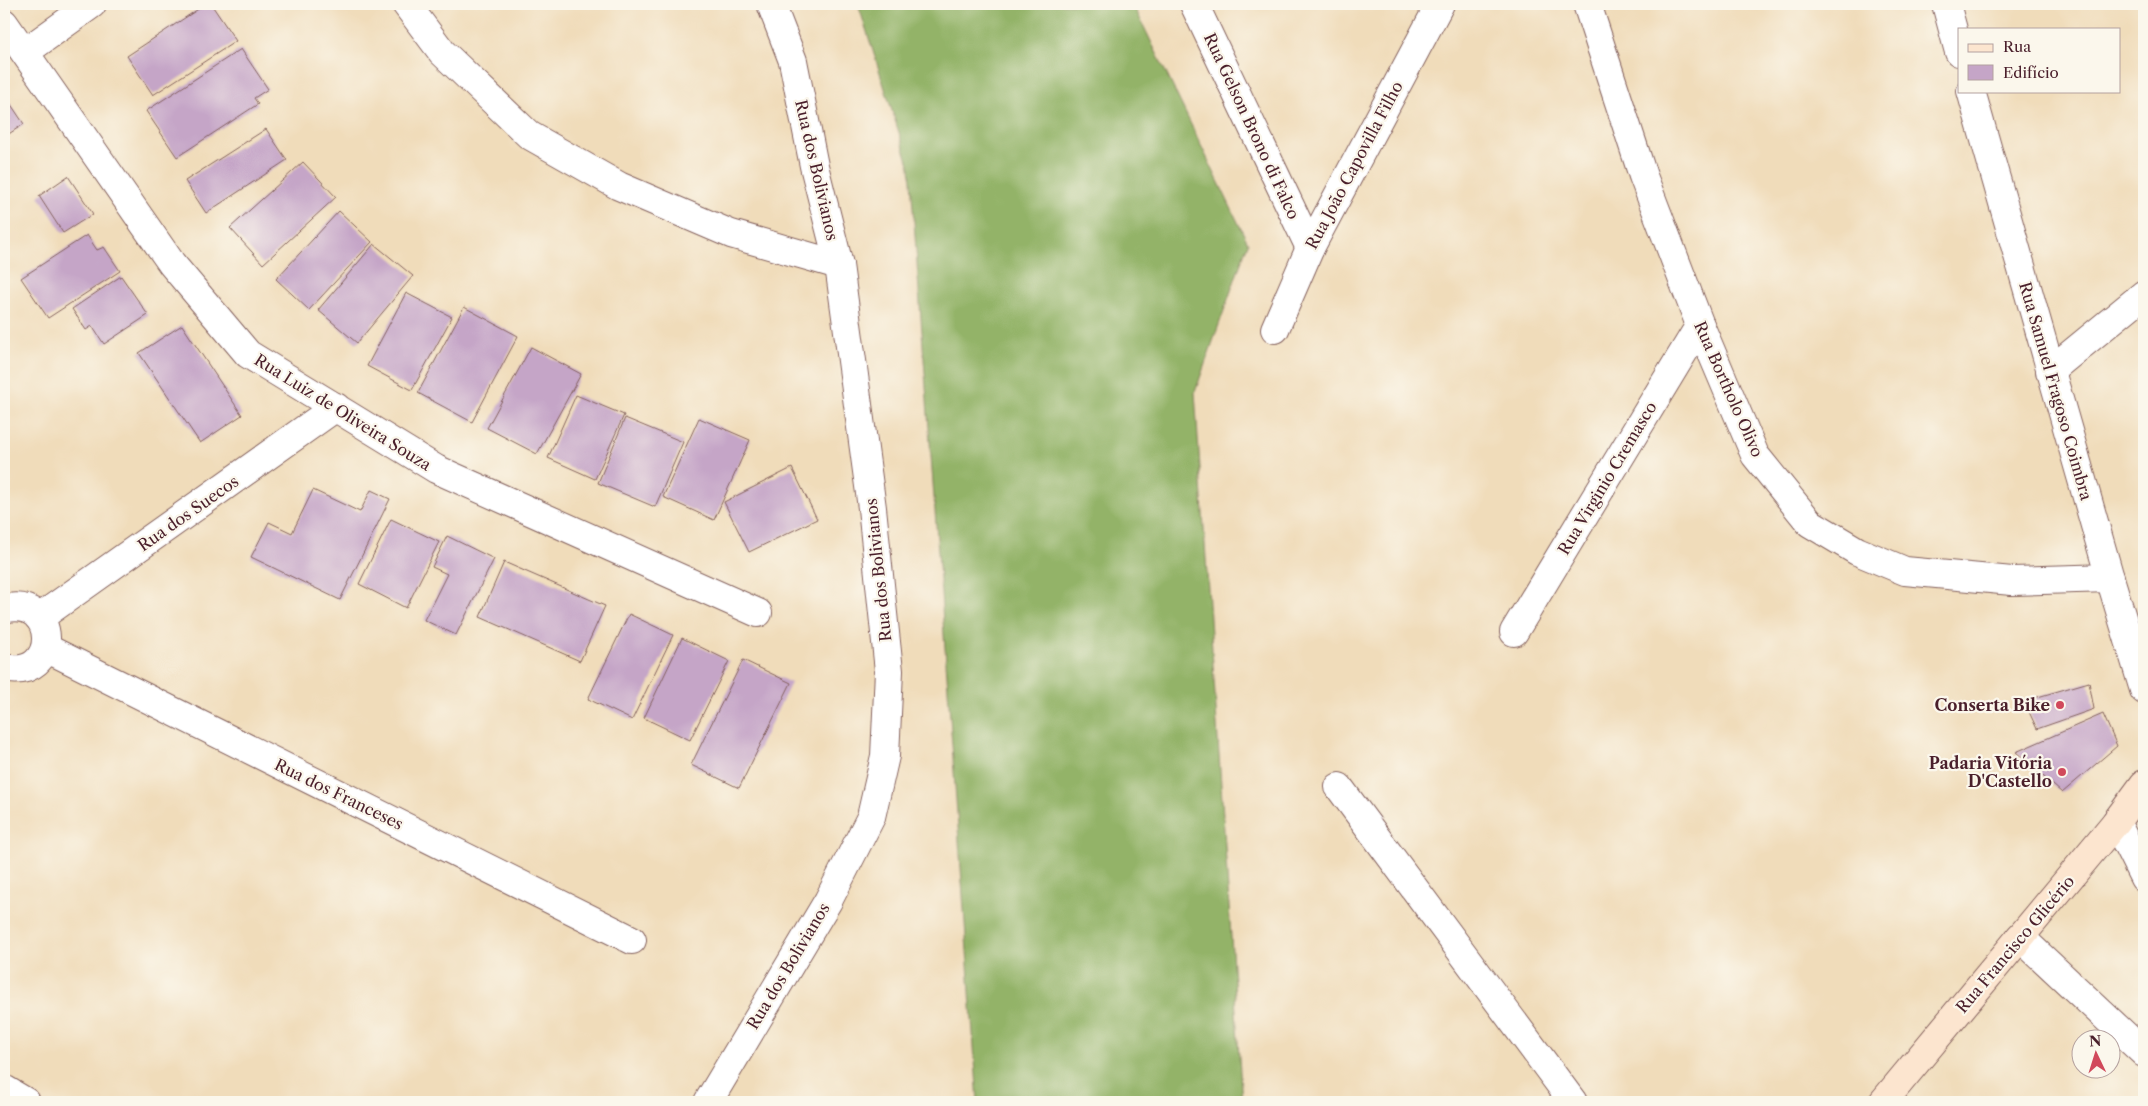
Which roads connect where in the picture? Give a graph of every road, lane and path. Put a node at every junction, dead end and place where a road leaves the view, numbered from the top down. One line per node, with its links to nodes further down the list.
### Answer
1 (92, 4): 10 (street)
2 (406, 4): 13 (street)
3 (771, 4): 13 (street, Rua dos Bolivianos)
4 (1194, 4): 12 (street, Rua Gelson Brono di Falco)
5 (1440, 4): 12 (street, Rua João Capovilla Filho)
6 (1587, 4): 15 (street, Rua Bortholo Olivo)
7 (1946, 4): 9 (street)
8 (4, 23): 10 (street, Rua Luiz de Oliveira Souza)
9 (1958, 48)
10 (25, 52): 18 (street, Rua Luiz de Oliveira Souza)
11 (1970, 92): 17 (street, Rua Samuel Fragoso Coimbra)
12 (1310, 248): 16 (street, Rua João Capovilla Filho)
13 (839, 265): 36 (street, Rua dos Bolivianos)
14 (2144, 294): 17 (street)
15 (1700, 324): 19 (street, Rua Bortholo Olivo); 23 (street, Rua Virginio Cremasco)
16 (1275, 330)
17 (2050, 371): 19 (street, Rua Samuel Fragoso Coimbra)
18 (336, 407): 21 (street, Rua Luiz de Oliveira Souza); 22 (street, Rua dos Suecos)
19 (2110, 578): 26 (street, Rua Samuel Fragoso Coimbra)
20 (4, 609): 22 (street)
21 (758, 613)
22 (39, 618): 24 (street)
23 (1514, 632)
24 (46, 648): 25 (street); 32 (street, Rua dos Franceses)
25 (4, 668)
26 (2144, 690)
27 (2144, 784): 29 (street, Rua Francisco Glicério)
28 (1339, 787): 37 (street)
29 (2116, 822): 30 (street); 31 (street, Rua Francisco Glicério)
30 (2144, 878)
31 (2020, 937): 33 (street); 38 (street, Rua Francisco Glicério)
32 (632, 940)
33 (2144, 1053)
34 (4, 1089): 35 (street)
35 (26, 1102)
36 (708, 1102)
37 (1573, 1102)
38 (1883, 1102)

